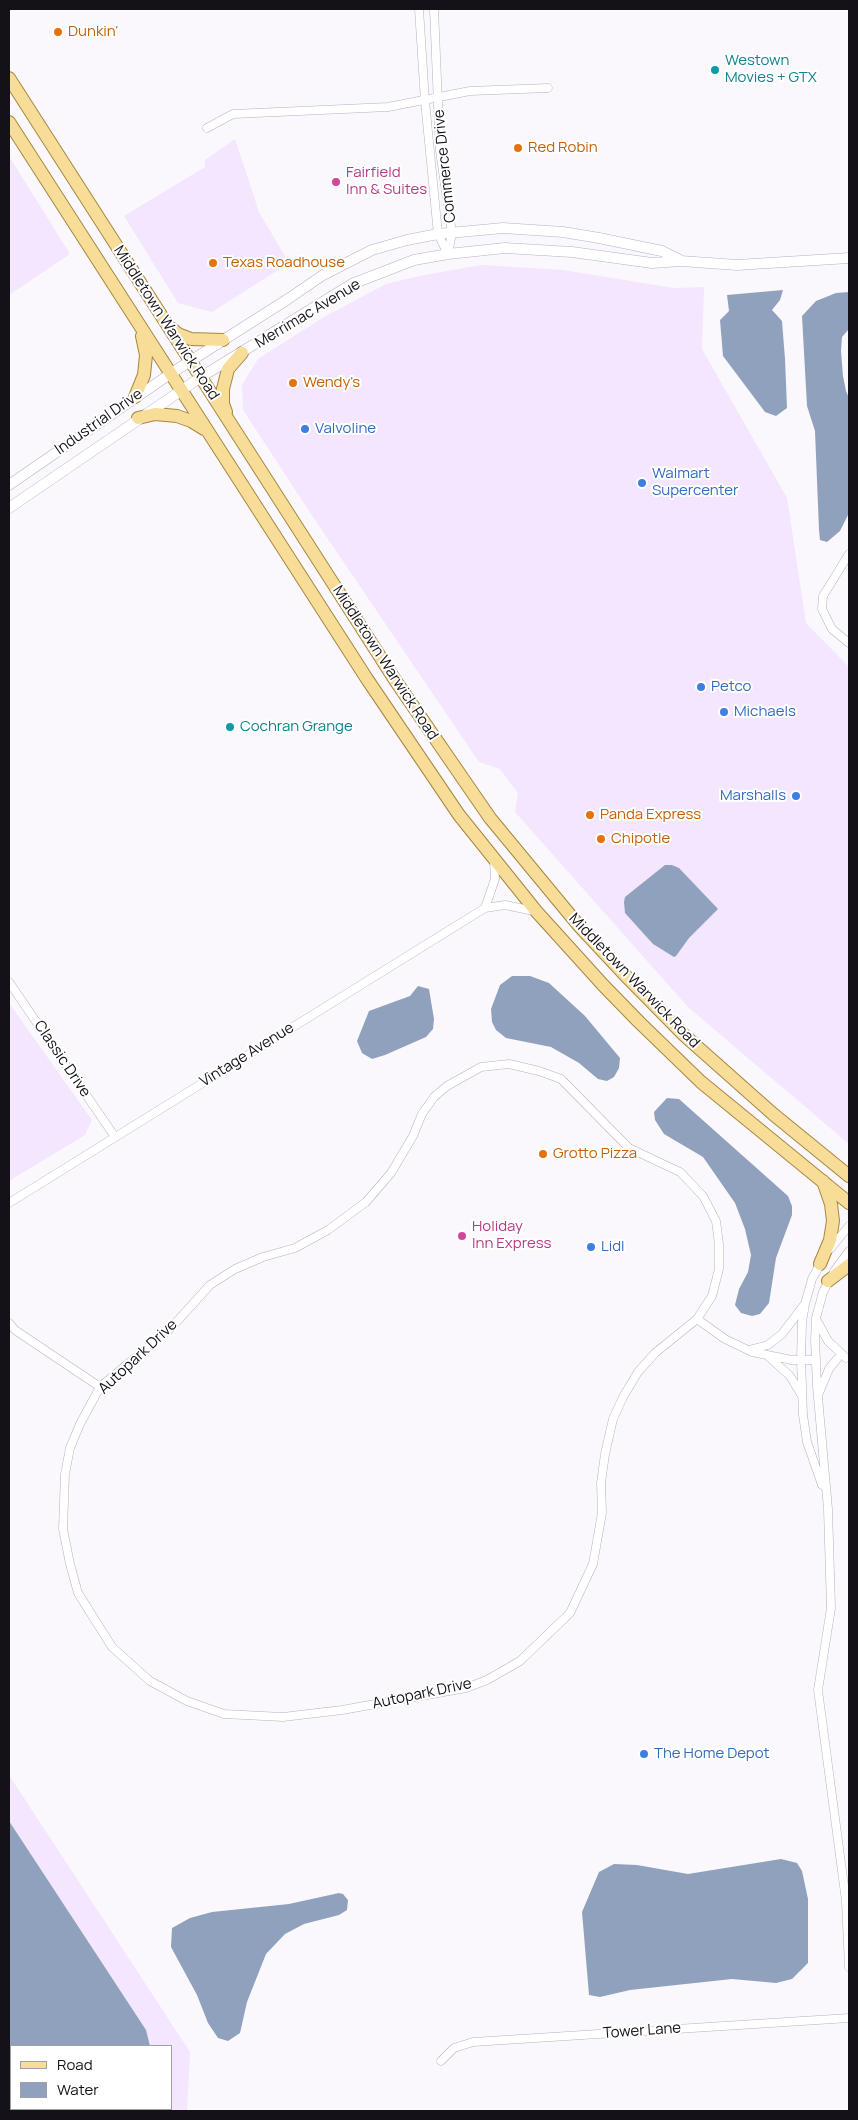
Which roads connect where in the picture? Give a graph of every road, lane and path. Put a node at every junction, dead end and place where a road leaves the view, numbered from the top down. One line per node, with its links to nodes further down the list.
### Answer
1 (419, 9): 6 (street, Commerce Drive)
2 (434, 9): 5 (street, Commerce Drive)
3 (9, 78): 14 (main road, Middletown Warwick Road)
4 (548, 88): 5 (street)
5 (437, 98): 6 (street); 9 (street, Commerce Drive)
6 (425, 101): 8 (street); 10 (street, Commerce Drive)
7 (9, 122): 15 (main road, Middletown Warwick Road)
8 (206, 128)
9 (452, 233): 10 (street, Merrimac Avenue); 11 (street, Commerce Drive); 13 (street, Merrimac Avenue)
10 (438, 234): 11 (street, Commerce Drive); 16 (street, Merrimac Avenue)
11 (448, 254): 13 (street, Merrimac Avenue); 17 (street, Merrimac Avenue)
12 (849, 258): 13 (street, Merrimac Avenue)
13 (681, 261)
14 (167, 325): 16 (main road); 18 (main road, Middletown Warwick Road)
15 (139, 326): 19 (main road, Middletown Warwick Road); 22 (main road)
16 (223, 340): 18 (street, Merrimac Avenue)
17 (242, 353): 20 (street, Merrimac Avenue); 24 (main road)
18 (191, 362): 19 (street, Industrial Drive); 20 (main road, Middletown Warwick Road)
19 (170, 374): 21 (main road, Middletown Warwick Road); 22 (street, Industrial Drive)
20 (201, 377): 21 (street, Merrimac Avenue); 24 (main road, Middletown Warwick Road)
21 (181, 391): 23 (street, Industrial Drive); 25 (main road, Middletown Warwick Road)
22 (135, 397): 26 (street, Industrial Drive)
23 (138, 418): 25 (main road); 27 (street, Industrial Drive)
24 (229, 421): 35 (main road, Middletown Warwick Road)
25 (207, 430): 30 (main road, Middletown Warwick Road)
26 (9, 485)
27 (9, 508)
28 (849, 554): 29 (street)
29 (849, 643)
30 (494, 860): 31 (street); 32 (main road, Middletown Warwick Road)
31 (485, 908): 32 (street, Vintage Avenue); 34 (street, Vintage Avenue)
32 (536, 911): 38 (main road, Middletown Warwick Road)
33 (9, 982): 34 (street, Classic Drive)
34 (115, 1137): 39 (street, Vintage Avenue)
35 (822, 1154): 36 (main road); 37 (main road, Middletown Warwick Road)
36 (849, 1164)
37 (849, 1176)
38 (823, 1181): 40 (main road, Middletown Warwick Road); 43 (main road)
39 (9, 1203)
40 (849, 1203)
41 (849, 1226): 43 (street)
42 (849, 1251): 45 (street)
43 (820, 1264): 46 (street)
44 (849, 1264): 45 (main road)
45 (828, 1281): 47 (street)
46 (805, 1304): 50 (street); 54 (street)
47 (816, 1318): 52 (street); 55 (street)
48 (697, 1319): 50 (street); 56 (street, Autopark Drive); 56 (street, Autopark Drive)
49 (9, 1323): 56 (street)
50 (748, 1350): 51 (street)
51 (766, 1354): 54 (street); 58 (street)
52 (846, 1358)
53 (837, 1359): 57 (street)
54 (801, 1360): 55 (street); 58 (street)
55 (816, 1360): 57 (street)
56 (100, 1387)
57 (818, 1397): 59 (street)
58 (803, 1398): 59 (street)
59 (828, 1509): 60 (street)
60 (849, 1968)
61 (849, 2018): 62 (street, Tower Lane)
62 (441, 2061)

